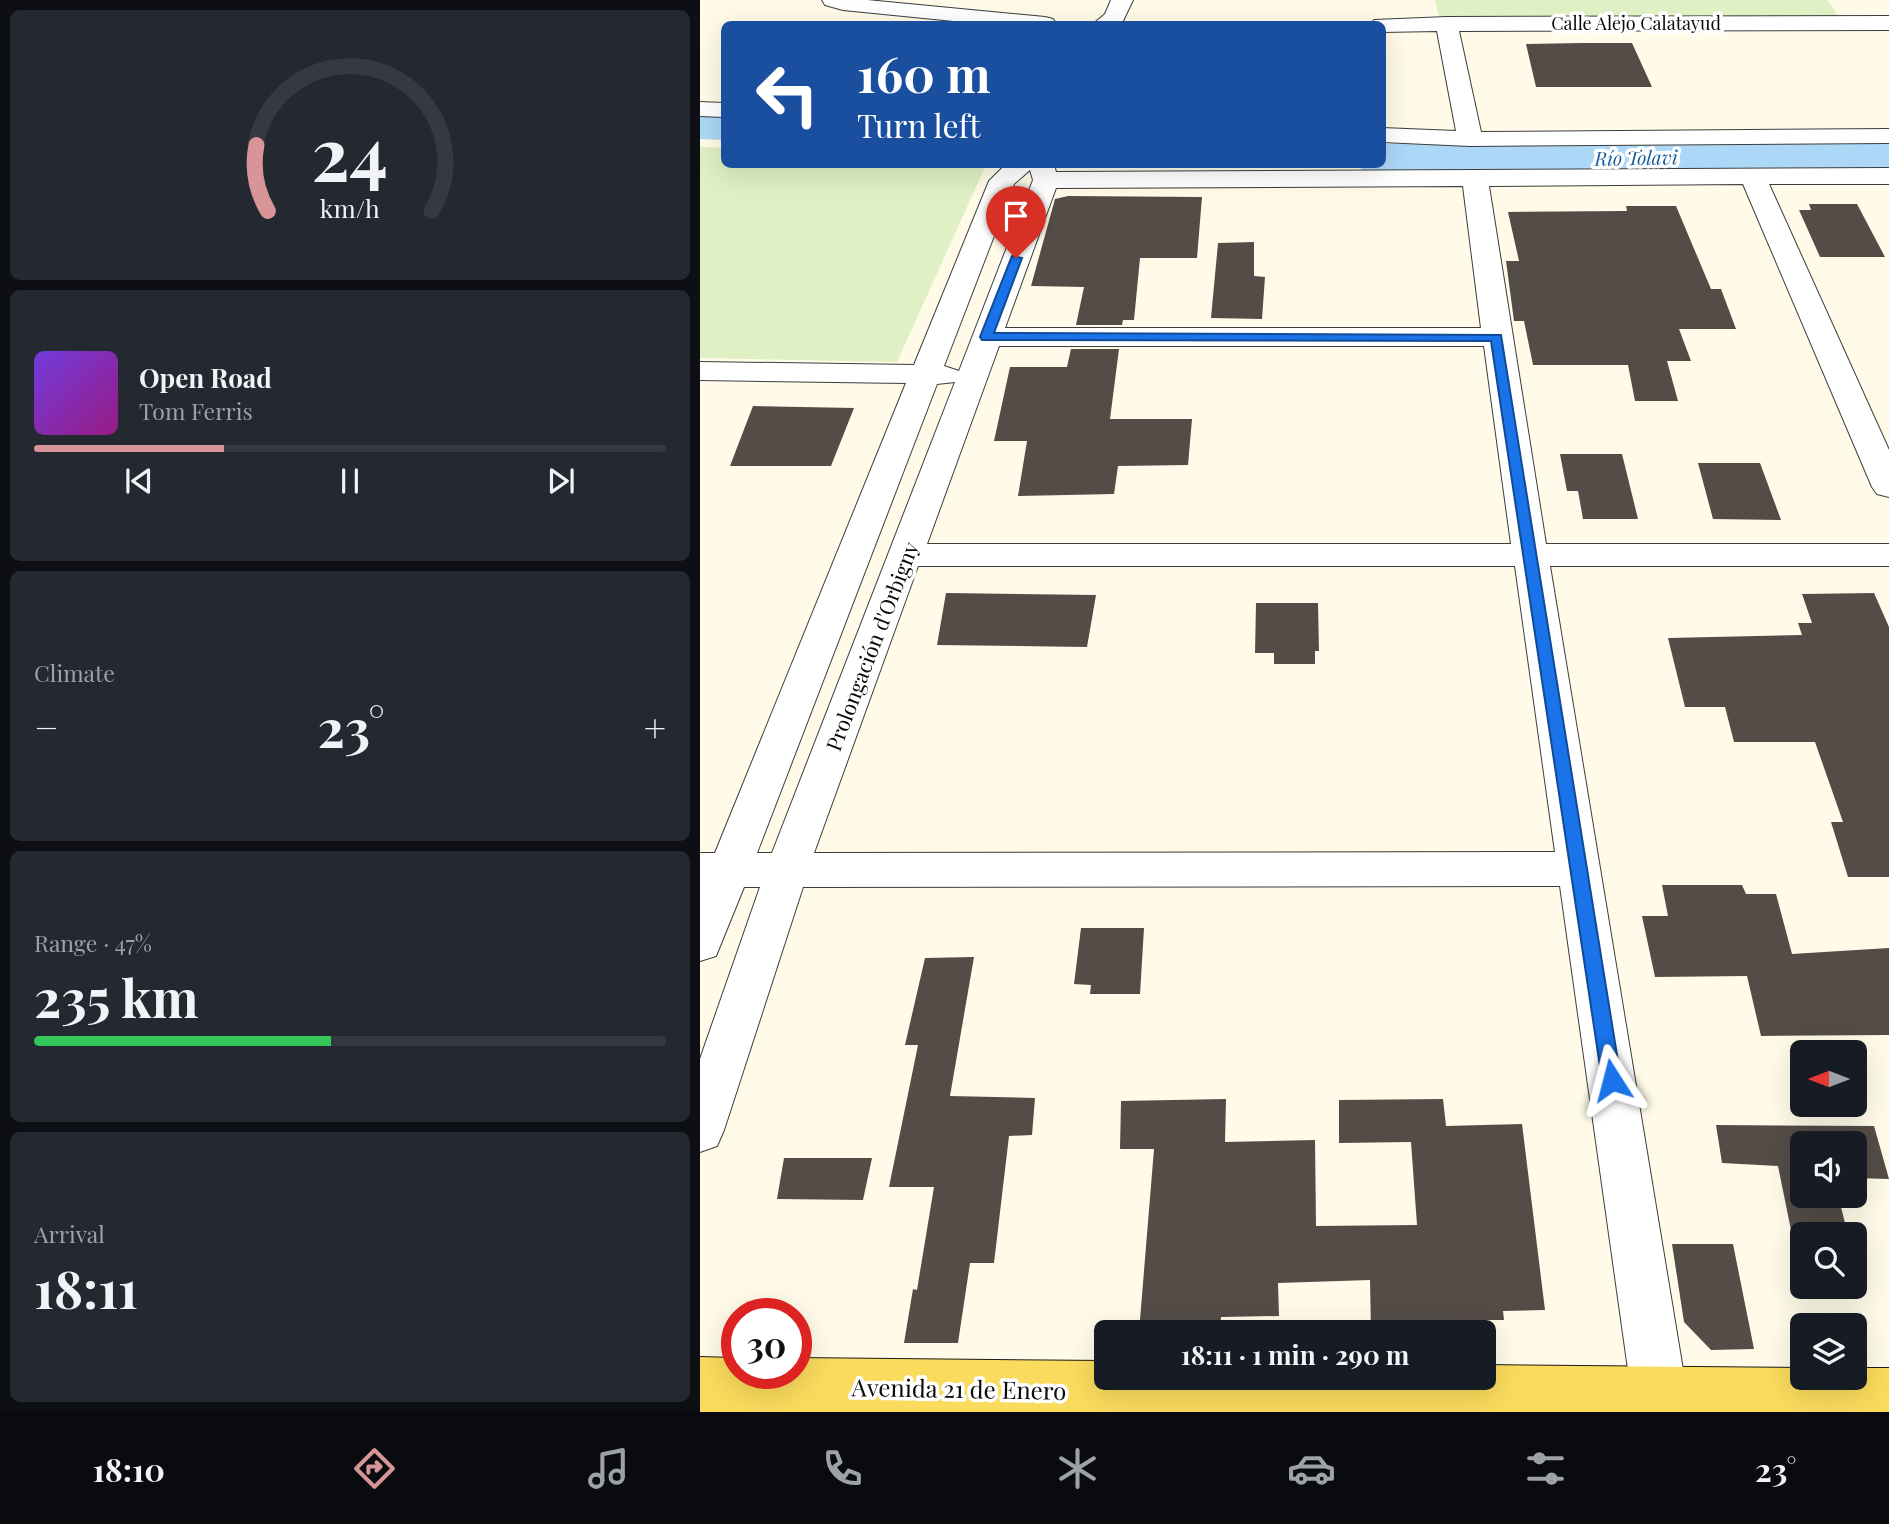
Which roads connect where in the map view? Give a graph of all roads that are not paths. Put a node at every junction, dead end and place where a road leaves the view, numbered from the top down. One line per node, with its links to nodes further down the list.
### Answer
1 (833, 0): 5 (street)
2 (1122, 0): 7 (street)
3 (1420, 0): 10 (street)
4 (1843, 0): 8 (street)
5 (904, 5): 6 (street)
6 (1023, 21)
7 (1109, 21)
8 (1859, 23): 9 (street, Calle Alejo Calatayud); 10 (street, Calle Alejo Calatayud)
9 (1889, 23)
10 (1436, 24): 11 (street, Calle Alejo Calatayud); 16 (street)
11 (1386, 25)
12 (700, 109): 13 (street)
13 (721, 110)
14 (1386, 135): 16 (street)
15 (1889, 136): 16 (street)
16 (1470, 139)
17 (1036, 170): 20 (street); 21 (street, Prolongación d'Orbigny); 24 (street)
18 (1889, 176): 19 (street)
19 (1754, 177): 20 (street); 26 (street)
20 (1475, 178): 22 (street)
21 (986, 337): 22 (street); 25 (street, Prolongación d'Orbigny)
22 (1497, 337): 28 (street)
23 (700, 371): 24 (street)
24 (924, 374): 25 (street); 32 (street)
25 (970, 376): 27 (street, Prolongación d'Orbigny)
26 (1889, 487)
27 (906, 555): 28 (street); 30 (street, Prolongación d'Orbigny)
28 (1532, 555): 29 (street); 31 (street)
29 (1889, 555)
30 (787, 869): 31 (street); 32 (street); 34 (street, Prolongación d'Orbigny)
31 (1579, 869): 37 (street)
32 (714, 870): 33 (street)
33 (700, 943)
34 (700, 1130)
35 (700, 1385): 37 (main road, Avenida 21 de Enero)
36 (1889, 1396): 37 (main road, Avenida 21 de Enero)
37 (1661, 1404)

